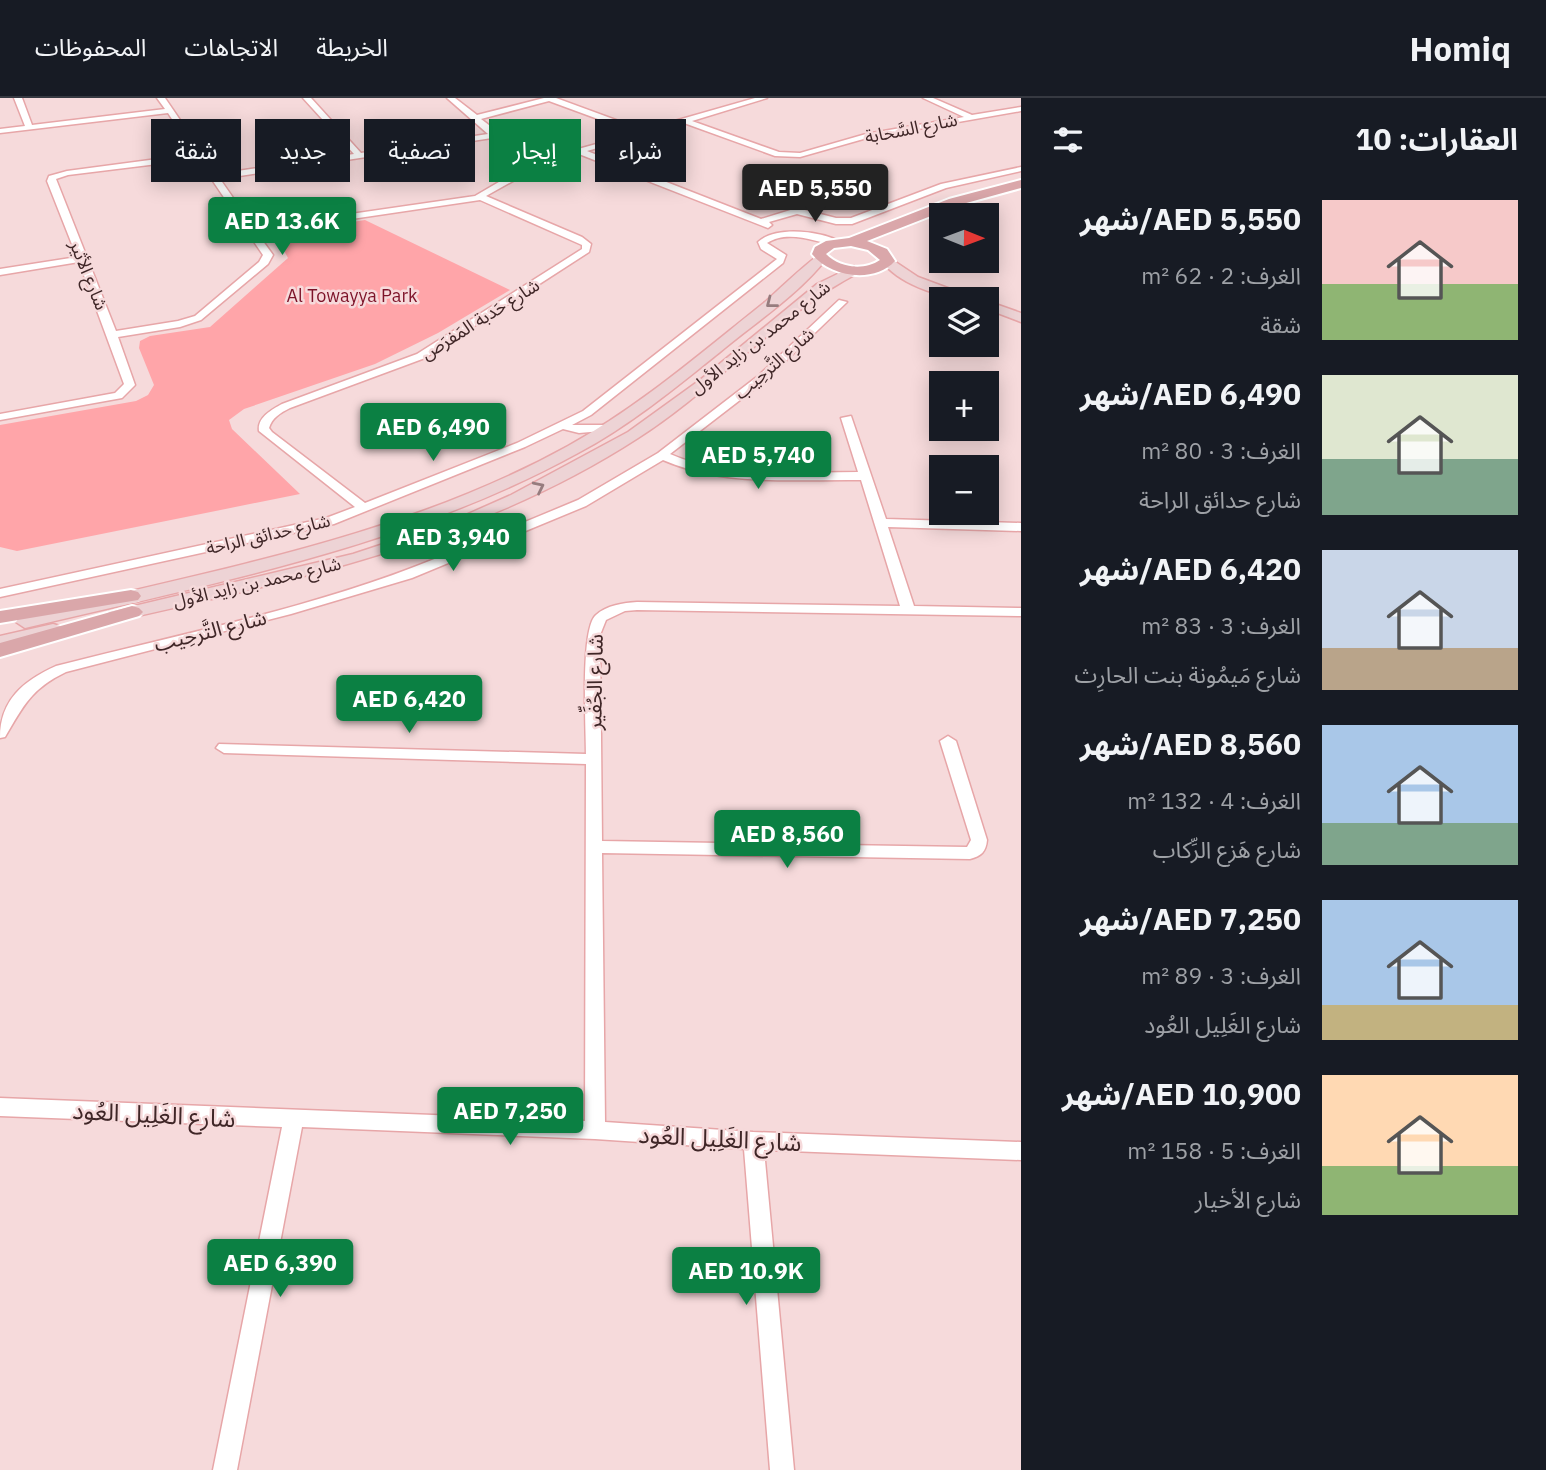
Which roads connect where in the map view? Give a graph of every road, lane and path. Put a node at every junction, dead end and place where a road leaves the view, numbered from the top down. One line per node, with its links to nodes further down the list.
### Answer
1 (18, 98): 16 (street)
2 (161, 98): 9 (street)
3 (307, 98): 19 (street)
4 (451, 98): 11 (street)
5 (551, 98): 11 (street); 13 (street)
6 (763, 98): 14 (street)
7 (927, 98): 10 (street)
8 (1021, 109): 10 (street, شارع السَّحابة)
9 (169, 111): 12 (street); 16 (street)
10 (970, 117): 15 (street, شارع السَّحابة)
11 (475, 118): 19 (street)
12 (175, 119)
13 (607, 119)
14 (686, 119)
15 (686, 121)
16 (30, 127): 17 (street)
17 (0, 131)
18 (581, 152): 29 (street)
19 (360, 156): 22 (street)
20 (151, 162): 36 (street, شارع الأثير)
21 (1021, 169): 29 (street)
22 (241, 173)
23 (218, 182): 31 (street)
24 (506, 182): 27 (street)
25 (1021, 184): 33 (main road)
26 (1021, 193): 28 (main road)
27 (480, 197): 31 (street); 52 (street, شارع حَدبة المَفرَص)
28 (988, 203)
29 (760, 222): 32 (street)
30 (929, 222): 35 (main road)
31 (253, 231): 44 (street)
32 (785, 232): 33 (street); 34 (street); 47 (street, شارع حدائق الراحة)
33 (845, 243): 34 (main road); 35 (main road)
34 (821, 254): 37 (main road); 48 (main road, شارع محمد بن زايد الأول, one-way to 48)
35 (886, 257): 37 (main road); 39 (main road)
36 (82, 259): 38 (street); 44 (street, شارع الأثير)
37 (860, 270): 39 (main road); 54 (main road, شارع محمد بن زايد الأول, one-way to 37)
38 (0, 272)
39 (918, 280): 40 (main road)
40 (938, 287)
41 (842, 302): 50 (street, شارع التَّرحِيب)
42 (999, 309): 43 (main road)
43 (1021, 317)
44 (112, 335): 45 (street, شارع الأثير)
45 (0, 417)
46 (847, 418): 51 (street)
47 (567, 427): 48 (street, شارع حدائق الراحة); 49 (street); 52 (street, شارع حدائق الراحة)
48 (609, 428): 49 (main road, شارع محمد بن زايد الأول)
49 (575, 449): 59 (main road, شارع محمد بن زايد الأول)
50 (662, 455): 51 (street); 57 (street, شارع التَّرحِيب)
51 (866, 476): 53 (street)
52 (365, 508): 58 (street, شارع حدائق الراحة)
53 (881, 523): 55 (street); 60 (street)
54 (449, 526): 56 (main road, شارع محمد بن زايد الأول); 57 (street)
55 (1021, 527)
56 (397, 546): 57 (street); 59 (main road, شارع محمد بن زايد الأول)
57 (443, 555): 66 (street, شارع التَّرحِيب)
58 (0, 593)
59 (132, 604): 62 (main road); 63 (main road, شارع محمد بن زايد الأول); 64 (main road, شارع محمد بن زايد الأول); 65 (main road)
60 (908, 609): 61 (street, شارع الجُفِّير); 69 (street, شارع الجُفِّير)
61 (1021, 612)
62 (0, 617)
63 (0, 628)
64 (0, 642)
65 (0, 650)
66 (0, 733)
67 (948, 741): 70 (street)
68 (224, 747): 69 (street)
69 (593, 759): 70 (street, شارع الجُفِّير)
70 (593, 847): 73 (street, شارع الجُفِّير)
71 (0, 1107): 72 (street, شارع الغَلِيل العُود)
72 (293, 1120): 73 (street, شارع الغَلِيل العُود); 76 (street)
73 (595, 1130): 74 (street, شارع الغَلِيل العُود)
74 (753, 1141): 75 (street, شارع الغَلِيل العُود); 77 (street)
75 (1021, 1151)
76 (225, 1470)
77 (782, 1470)

